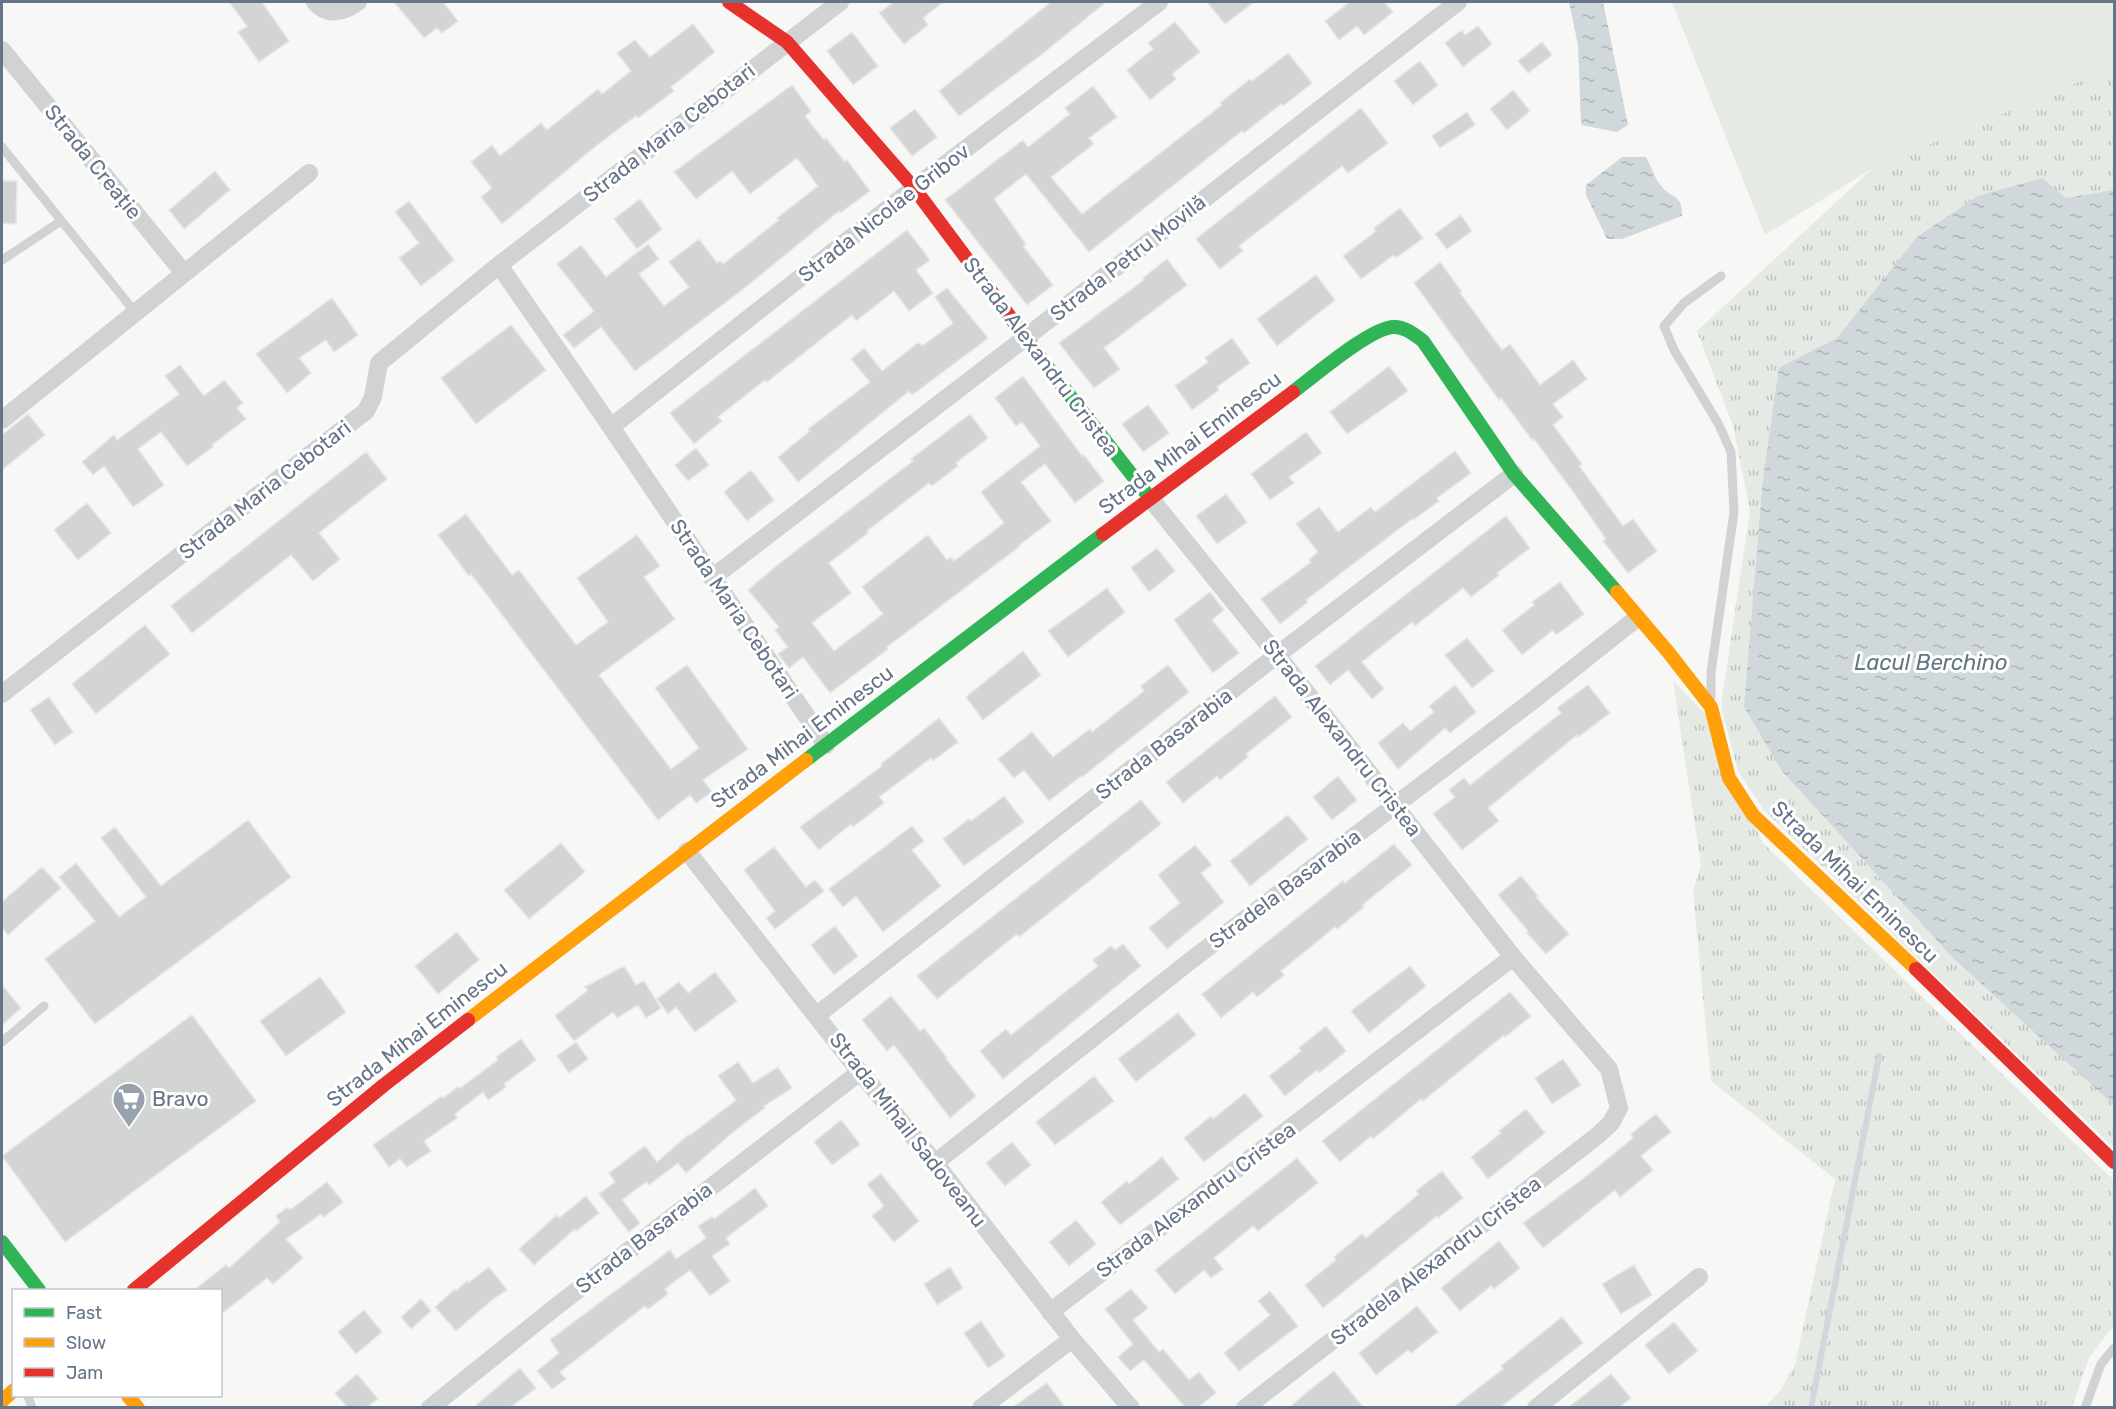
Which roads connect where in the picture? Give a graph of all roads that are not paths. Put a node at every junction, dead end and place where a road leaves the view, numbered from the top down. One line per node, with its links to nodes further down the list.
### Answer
1 (358, 2): 6 (street)
2 (729, 2): 7 (street, Strada Alexandru Cristea)
3 (840, 2): 7 (street, Strada Maria Cebotari)
4 (1159, 2): 11 (street, Strada Nicolae Gribov)
5 (1458, 2): 18 (street, Strada Petru Movilă)
6 (318, 5)
7 (787, 42): 11 (street, Strada Alexandru Cristea); 14 (street, Strada Maria Cebotari)
8 (2, 50): 15 (street, Strada Creație)
9 (2, 147): 12 (lane)
10 (309, 173): 15 (street)
11 (914, 188): 18 (street, Strada Alexandru Cristea); 20 (street, Strada Nicolae Gribov)
12 (61, 221): 13 (lane); 17 (lane)
13 (2, 260)
14 (499, 265): 20 (street, Strada Maria Cebotari); 26 (street, Strada Maria Cebotari)
15 (184, 273): 17 (street)
16 (1721, 276): 27 (lane)
17 (135, 312): 19 (street)
18 (1025, 338): 22 (street, Strada Alexandru Cristea); 23 (street, Strada Petru Movilă)
19 (2, 420)
20 (611, 427): 23 (street, Strada Maria Cebotari)
21 (1514, 474): 22 (street, Strada Mihai Eminescu); 24 (street, Strada Mihai Eminescu); 25 (street, Strada Basarabia)
22 (1150, 498): 25 (street, Strada Alexandru Cristea); 28 (street, Strada Mihai Eminescu)
23 (712, 578): 28 (street, Strada Maria Cebotari)
24 (1637, 618): 27 (street, Strada Mihai Eminescu); 29 (street, Stradela Basarabia)
25 (1277, 655): 29 (street, Strada Alexandru Cristea); 33 (street, Strada Basarabia)
26 (2, 694)
27 (1711, 706): 37 (street, Strada Mihai Eminescu)
28 (826, 745): 30 (street, Strada Mihai Eminescu)
29 (1394, 805): 31 (street, Strada Alexandru Cristea); 38 (street, Stradela Basarabia)
30 (687, 851): 33 (street, Strada Mihail Sadoveanu); 42 (street, Strada Mihai Eminescu)
31 (1513, 957): 36 (street, Strada Alexandru Cristea); 43 (street, Strada Alexandru Cristea)
32 (44, 1006): 34 (lane)
33 (817, 1015): 35 (street, Strada Mihail Sadoveanu)
34 (2, 1042)
35 (860, 1072): 38 (street, Strada Mihail Sadoveanu); 46 (street, Strada Basarabia)
36 (1619, 1108): 49 (street, Stradela Alexandru Cristea)
37 (2115, 1162)
38 (935, 1163): 43 (street, Strada Mihail Sadoveanu)
39 (2, 1242): 41 (street)
40 (1699, 1277): 50 (street)
41 (38, 1289)
42 (135, 1289)
43 (1050, 1312): 44 (street, Strada Mihail Sadoveanu)
44 (1072, 1339): 47 (street); 48 (street, Strada Mihail Sadoveanu)
45 (2115, 1348): 51 (lane)
46 (430, 1407)
47 (981, 1407)
48 (1131, 1407)
49 (1245, 1407)
50 (1536, 1407)
51 (2085, 1407)

